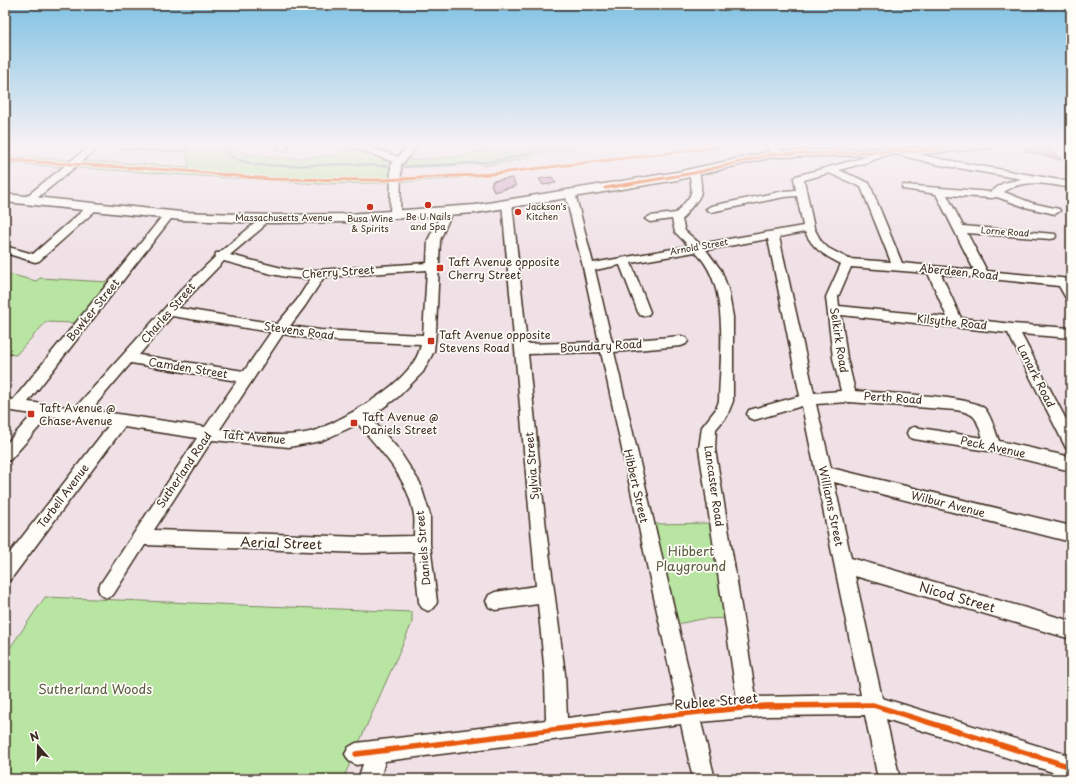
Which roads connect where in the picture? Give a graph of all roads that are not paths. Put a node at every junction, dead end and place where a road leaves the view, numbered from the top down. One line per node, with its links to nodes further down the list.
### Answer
1 (51, 182): 16 (street)
2 (395, 182): 23 (street)
3 (641, 182): 12 (main road, Massachusetts Avenue)
4 (697, 182): 24 (street)
5 (799, 182): 13 (street)
6 (857, 182): 37 (street)
7 (1027, 182): 14 (street)
8 (1047, 182): 9 (street)
9 (1071, 185)
10 (907, 187): 11 (street)
11 (940, 192): 14 (street); 28 (street)
12 (570, 193): 17 (main road, Massachusetts Avenue); 38 (street, Hibbert Street)
13 (801, 193): 19 (street); 27 (street)
14 (997, 193): 20 (street)
15 (5, 198): 16 (main road, Massachusetts Avenue)
16 (27, 201): 18 (main road, Massachusetts Avenue)
17 (507, 203): 21 (main road, Massachusetts Avenue); 54 (street, Sylvia Street)
18 (92, 208): 22 (main road, Massachusetts Avenue); 32 (street)
19 (711, 209)
20 (1055, 211)
21 (447, 212): 23 (main road, Massachusetts Avenue); 36 (street, Taft Avenue)
22 (169, 215): 25 (main road, Massachusetts Avenue); 59 (street, Bowker Street)
23 (395, 215): 25 (main road, Massachusetts Avenue)
24 (679, 216): 26 (street); 31 (street, Lancaster Road)
25 (262, 219): 33 (street, Charles Street)
26 (650, 219)
27 (809, 228): 29 (street, Arnold Street); 35 (street)
28 (960, 229): 30 (street, Lorne Road); 41 (street)
29 (773, 234): 31 (street, Arnold Street); 58 (street, Williams Street)
30 (1051, 236)
31 (697, 248): 34 (street, Arnold Street); 83 (street, Lancaster Road)
32 (5, 249)
33 (220, 256): 40 (street, Cherry Street); 45 (street, Charles Street)
34 (624, 261): 38 (street, Arnold Street); 46 (street)
35 (846, 263): 37 (street, Aberdeen Road); 44 (street, Selkirk Road)
36 (434, 266): 40 (street, Cherry Street); 51 (street, Taft Avenue)
37 (898, 266): 39 (street, Aberdeen Road)
38 (589, 267): 53 (street, Hibbert Street)
39 (933, 270): 41 (street, Aberdeen Road); 47 (street)
40 (320, 274): 48 (street, Sutherland Road)
41 (983, 275): 42 (street, Aberdeen Road)
42 (1067, 283): 43 (street)
43 (1071, 297)
44 (834, 310): 47 (street, Kilsythe Road); 57 (street, Selkirk Road)
45 (169, 311): 48 (street, Stevens Road); 55 (street, Charles Street)
46 (644, 312)
47 (956, 322): 49 (street, Kilsythe Road)
48 (280, 329): 51 (street, Stevens Road); 56 (street, Sutherland Road)
49 (1012, 329): 50 (street, Kilsythe Road); 67 (street, Lanark Road)
50 (1071, 333)
51 (429, 340): 63 (street, Taft Avenue)
52 (681, 341): 53 (street, Boundary Road)
53 (606, 347): 54 (street, Boundary Road); 84 (street, Hibbert Street)
54 (521, 349): 78 (street, Sylvia Street)
55 (129, 358): 56 (street, Camden Street); 61 (street, Charles Street)
56 (247, 377): 66 (street, Sutherland Road)
57 (849, 396): 58 (street, Perth Road); 68 (street, Perth Road)
58 (808, 399): 62 (street, Perth Road); 71 (street, Williams Street)
59 (11, 404): 60 (street, Taft Avenue)
60 (46, 409): 61 (street, Taft Avenue); 69 (street)
61 (80, 414): 64 (street, Taft Avenue)
62 (754, 414)
63 (360, 416): 66 (street, Taft Avenue); 74 (street, Daniels Street)
64 (120, 420): 66 (street, Taft Avenue); 76 (street, Tarbell Avenue)
65 (914, 432): 68 (street, Peck Avenue)
66 (209, 433): 73 (street, Sutherland Road)
67 (1071, 444)
68 (994, 446): 70 (street, Peck Avenue)
69 (5, 455)
70 (1071, 464)
71 (824, 473): 72 (street, Wilbur Avenue); 75 (street, Williams Street)
72 (1071, 534)
73 (141, 537): 74 (street, Aerial Street); 77 (street, Sutherland Road)
74 (422, 544): 80 (street, Daniels Street)
75 (844, 564): 81 (street, Nicod Street); 82 (street, Williams Street)
76 (5, 573)
77 (107, 589)
78 (545, 594): 79 (street); 85 (street, Sylvia Street)
79 (495, 601)
80 (428, 602)
81 (1071, 630)
82 (873, 705): 83 (street, Rublee Street); 88 (street, Rublee Street); 91 (street, Williams Street)
83 (748, 708): 84 (street, Rublee Street)
84 (689, 712): 85 (street, Rublee Street); 90 (street, Hibbert Street)
85 (557, 730): 86 (street, Rublee Street)
86 (377, 751): 87 (street, Rublee Street); 89 (street)
87 (356, 754)
88 (1071, 767)
89 (369, 779)
90 (704, 779)
91 (889, 779)

